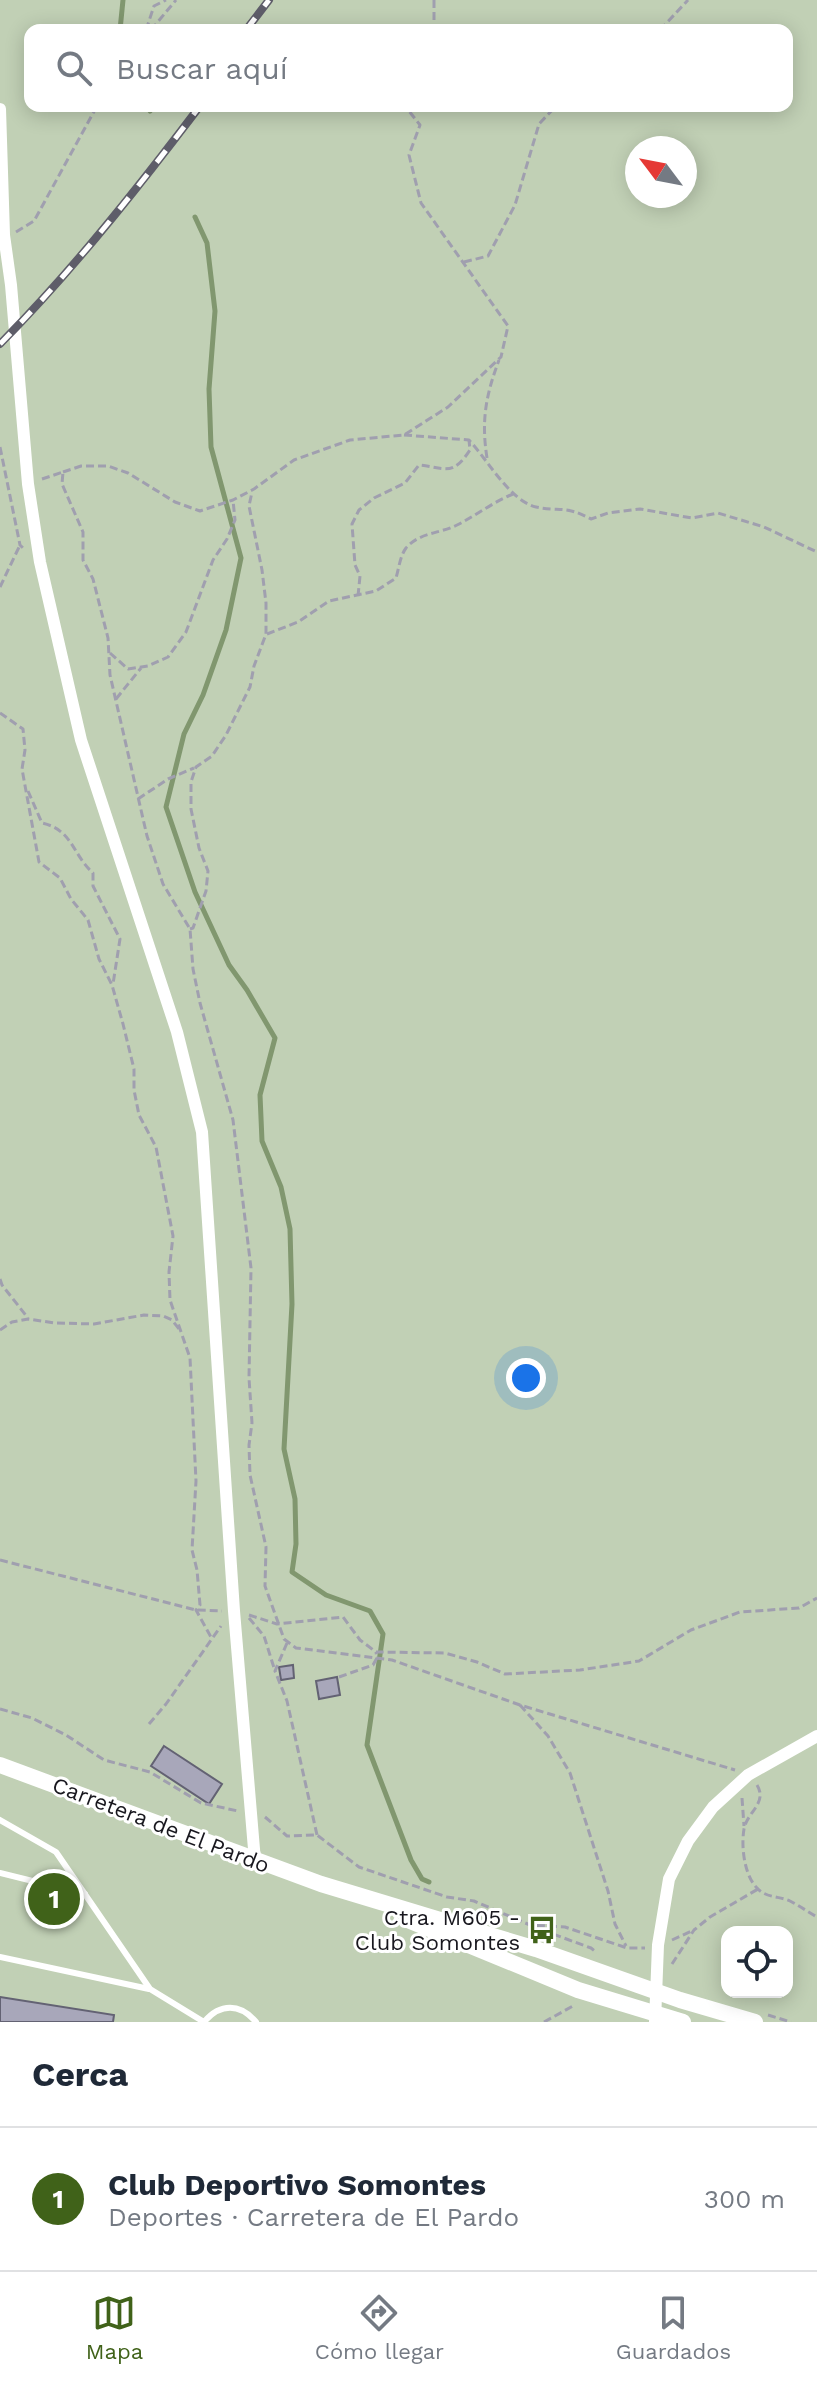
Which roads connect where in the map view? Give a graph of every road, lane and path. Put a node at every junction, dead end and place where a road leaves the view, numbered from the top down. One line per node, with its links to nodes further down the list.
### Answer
1 (166, 0): 5 (path)
2 (176, 0): 6 (path)
3 (434, 0): 7 (path)
4 (688, 0): 8 (path)
5 (150, 24)
6 (154, 24)
7 (434, 24)
8 (666, 24)
9 (0, 109): 21 (street)
10 (94, 112): 13 (path)
11 (410, 112): 14 (path)
12 (550, 112): 14 (path)
13 (12, 234)
14 (462, 262): 15 (path)
15 (501, 357): 16 (path); 19 (path)
16 (404, 435): 17 (path); 22 (path)
17 (469, 440): 19 (path); 29 (path)
18 (0, 447): 25 (path)
19 (487, 459): 23 (path)
20 (63, 472): 21 (path); 24 (path); 31 (path)
21 (28, 484): 27 (street)
22 (254, 489): 24 (path); 30 (path)
23 (513, 494): 26 (path); 29 (path)
24 (233, 500): 32 (path)
25 (20, 545): 27 (path); 28 (path)
26 (817, 552)
27 (40, 562): 47 (street)
28 (0, 587)
29 (358, 596): 30 (path)
30 (266, 634): 35 (path)
31 (109, 652): 32 (path); 33 (path)
32 (142, 667): 33 (path)
33 (116, 699): 37 (path)
34 (0, 713): 36 (path)
35 (196, 767): 37 (path); 38 (path)
36 (25, 784): 39 (path); 39 (path)
37 (138, 799): 38 (path)
38 (190, 929): 48 (path)
39 (112, 985): 43 (path)
40 (0, 1279): 41 (path)
41 (28, 1319): 42 (path); 43 (path)
42 (0, 1330)
43 (182, 1333): 46 (path)
44 (0, 1560): 46 (path)
45 (817, 1598): 51 (path)
46 (196, 1610): 47 (path); 49 (path)
47 (234, 1611): 49 (path); 65 (street)
48 (277, 1624): 50 (path); 51 (path); 53 (path)
49 (211, 1637): 57 (path)
50 (287, 1643): 52 (path); 53 (path)
51 (376, 1652): 52 (path)
52 (377, 1658): 54 (path); 55 (path)
53 (275, 1671): 64 (path)
54 (339, 1677)
55 (520, 1705): 60 (path); 74 (path)
56 (0, 1709): 61 (path)
57 (149, 1724)
58 (817, 1736): 60 (street)
59 (0, 1765): 65 (street, Carretera de El Pardo)
60 (748, 1775): 68 (path); 73 (street)
61 (242, 1812)
62 (255, 1815): 64 (path)
63 (0, 1820): 69 (lane)
64 (317, 1835): 74 (path)
65 (255, 1861): 67 (street, Carretera de El Pardo)
66 (0, 1873): 69 (lane)
67 (321, 1884): 79 (street, Carretera de El Pardo); 81 (street, Carretera de El Pardo)
68 (758, 1889): 70 (path); 72 (path)
69 (85, 1894): 78 (lane)
70 (817, 1917)
71 (542, 1930): 76 (path)
72 (694, 1930): 73 (path); 77 (path)
73 (658, 1945): 74 (path); 77 (street)
74 (627, 1948)
75 (0, 1957): 78 (lane)
76 (602, 1957)
77 (657, 1969): 79 (street)
78 (150, 1989): 82 (lane)
79 (655, 1991): 81 (street); 87 (street, Carretera de El Pardo)
80 (572, 2005): 84 (path)
81 (655, 2018): 85 (street, Carretera de El Pardo); 86 (street)
82 (204, 2022): 83 (lane)
83 (256, 2022)
84 (544, 2022)
85 (683, 2022)
86 (727, 2022)
87 (755, 2022)

